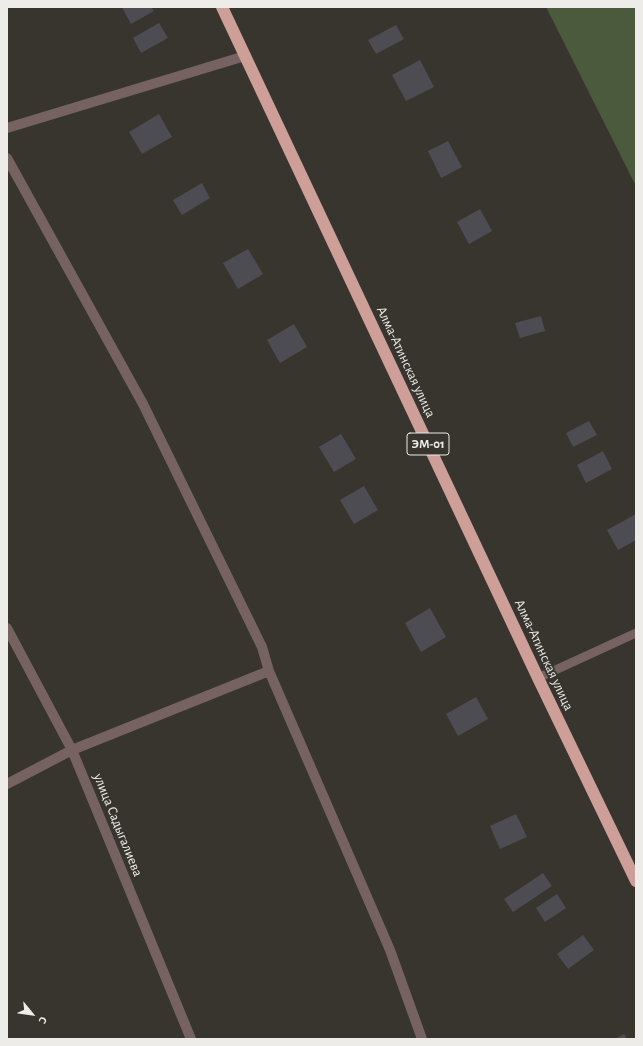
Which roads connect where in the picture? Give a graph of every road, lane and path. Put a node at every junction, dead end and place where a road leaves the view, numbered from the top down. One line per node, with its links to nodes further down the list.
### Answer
1 (222, 7): 2 (highway, Алма-Атинская улица / ЭМ-01)
2 (245, 56): 3 (street); 8 (highway, Алма-Атинская улица / ЭМ-01)
3 (7, 128)
4 (7, 158): 7 (street)
5 (7, 628): 9 (street, улица Садыгалиева)
6 (636, 633): 8 (lane)
7 (269, 671): 9 (street); 13 (street)
8 (538, 678): 11 (highway, Алма-Атинская улица / ЭМ-01)
9 (72, 750): 10 (street); 12 (street, улица Садыгалиева)
10 (7, 784)
11 (636, 881)
12 (191, 1039)
13 (422, 1039)

